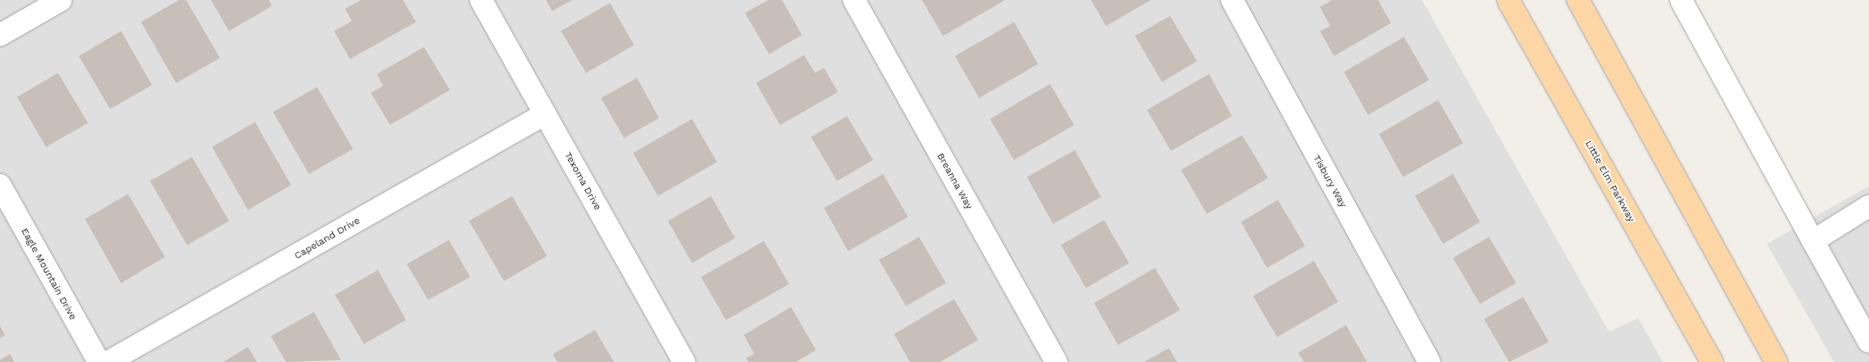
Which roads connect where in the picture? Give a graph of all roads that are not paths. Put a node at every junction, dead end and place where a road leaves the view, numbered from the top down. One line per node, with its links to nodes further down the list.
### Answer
1 (60, 0): 8 (street)
2 (481, 0): 9 (street, Texoma Drive)
3 (854, 0): 17 (street, Breanna Way)
4 (1232, 0): 18 (street, Tisbury Way)
5 (1508, 0): 19 (main road, Little Elm Parkway)
6 (1578, 0): 20 (main road)
7 (1681, 0): 12 (street)
8 (0, 35)
9 (545, 114): 15 (street, Capeland Drive); 16 (street, Texoma Drive)
10 (0, 185): 14 (street, Eagle Mountain Drive)
11 (1869, 206): 12 (street)
12 (1812, 240): 13 (street)
13 (1869, 342)
14 (98, 362)
15 (108, 362)
16 (684, 362)
17 (1056, 362)
18 (1429, 362)
19 (1712, 362)
20 (1776, 362)

